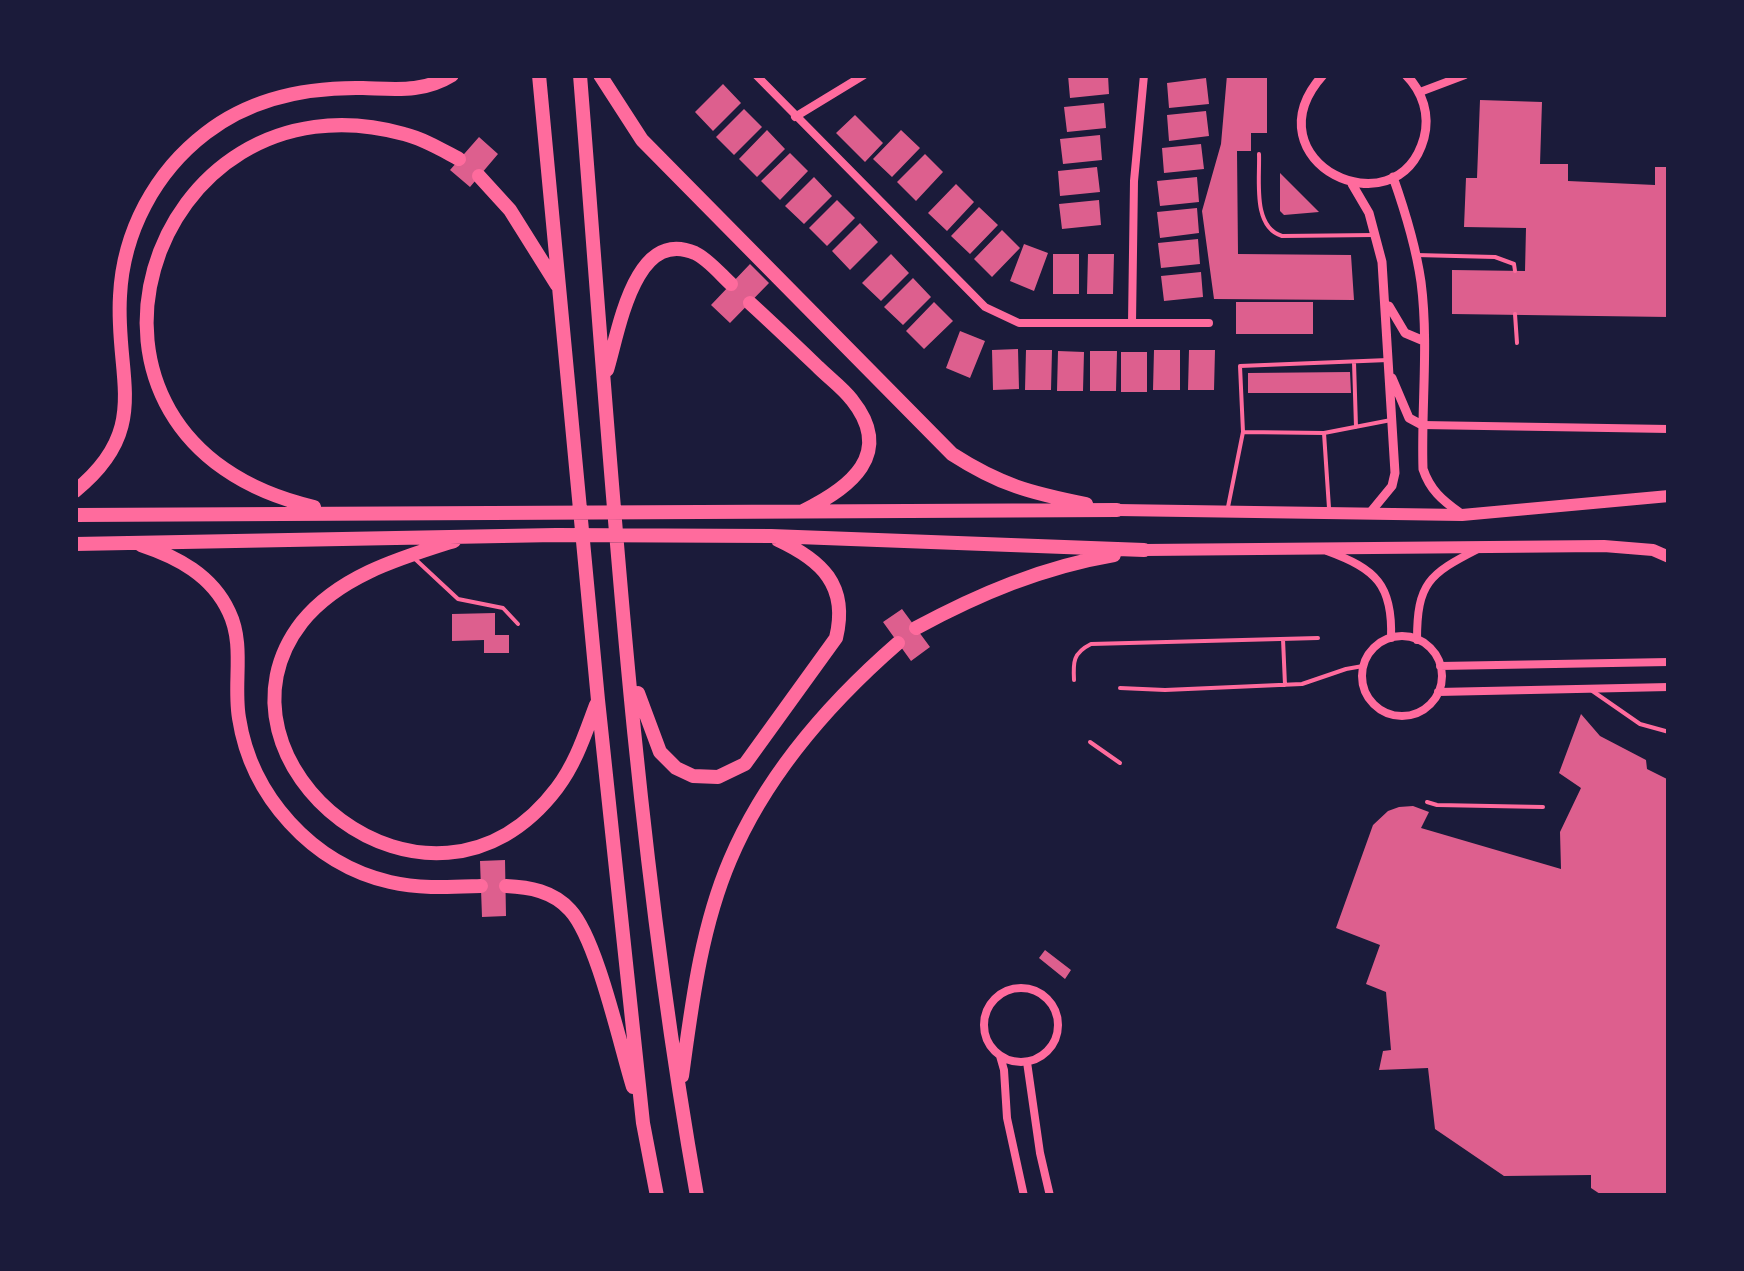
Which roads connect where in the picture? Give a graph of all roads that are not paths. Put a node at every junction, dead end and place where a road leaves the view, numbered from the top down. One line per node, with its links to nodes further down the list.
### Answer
1 (452, 75): 41 (highway)
2 (539, 75): 24 (highway)
3 (580, 75): 34 (highway)
4 (600, 75): 43 (highway)
5 (756, 75): 14 (street)
6 (864, 75): 14 (street)
7 (1144, 75): 28 (street)
8 (1309, 75): 12 (street)
9 (1323, 75): 12 (street)
10 (1406, 75): 13 (street)
11 (1464, 75): 13 (street)
12 (1313, 86): 19 (street)
13 (1420, 92): 18 (street)
14 (796, 118): 28 (street)
15 (1260, 154): 20 (lane)
16 (460, 160): 45 (highway)
17 (479, 176): 24 (highway)
18 (1393, 177): 19 (street); 21 (street)
19 (1352, 184): 20 (street)
20 (1376, 234): 25 (street)
21 (1414, 255): 22 (lane); 30 (street)
22 (1515, 270)
23 (731, 284): 34 (highway)
24 (559, 288): 77 (highway)
25 (1385, 299): 30 (street); 33 (street)
26 (750, 303): 46 (highway)
27 (1515, 314): 31 (lane)
28 (1132, 323): 29 (street)
29 (1209, 323)
30 (1424, 341): 36 (street)
31 (1517, 343)
32 (1354, 362): 33 (lane); 37 (lane); 39 (lane)
33 (1389, 365): 35 (street); 36 (street)
34 (604, 380): 70 (highway)
35 (1391, 420): 37 (lane); 48 (street)
36 (1422, 424): 38 (street); 50 (street)
37 (1356, 427): 40 (lane)
38 (1669, 428)
39 (1243, 432): 40 (lane); 44 (lane)
40 (1324, 432): 47 (lane)
41 (75, 491)
42 (1669, 496): 50 (highway)
43 (1116, 510): 44 (highway); 46 (highway)
44 (1227, 512): 47 (highway)
45 (339, 513): 46 (highway); 49 (highway)
46 (798, 513)
47 (1329, 513): 48 (highway)
48 (1369, 514): 50 (highway)
49 (75, 515)
50 (1462, 515)
51 (467, 536): 52 (highway); 53 (highway); 58 (highway)
52 (771, 536): 57 (highway); 70 (highway)
53 (131, 541): 54 (highway); 83 (highway)
54 (75, 544)
55 (1484, 546): 56 (highway); 59 (highway); 65 (street)
56 (1318, 548): 57 (highway); 63 (street)
57 (1144, 550): 61 (highway)
58 (410, 555): 60 (lane); 77 (highway)
59 (1669, 557)
60 (518, 624)
61 (916, 628)
62 (1318, 638): 64 (lane)
63 (1391, 638): 65 (street); 68 (street)
64 (1283, 639): 71 (lane); 72 (lane)
65 (1417, 640): 69 (street)
66 (898, 643): 87 (highway)
67 (1669, 662): 69 (street)
68 (1363, 666): 72 (lane); 76 (street)
69 (1440, 666): 76 (street)
70 (631, 673): 87 (highway)
71 (1074, 680)
72 (1285, 685): 74 (lane)
73 (1669, 687): 75 (street)
74 (1120, 688)
75 (1587, 688): 76 (street); 78 (lane)
76 (1438, 692)
77 (598, 700): 88 (highway)
78 (1669, 732)
79 (1090, 742): 80 (lane)
80 (1120, 763)
81 (1427, 802): 82 (lane)
82 (1543, 806)
83 (481, 886)
84 (506, 886): 88 (highway)
85 (1000, 1056): 86 (street); 86 (street); 91 (street)
86 (1027, 1062): 92 (street)
87 (679, 1097): 90 (highway)
88 (644, 1123): 89 (highway)
89 (657, 1196)
90 (697, 1196)
91 (1024, 1196)
92 (1050, 1196)

